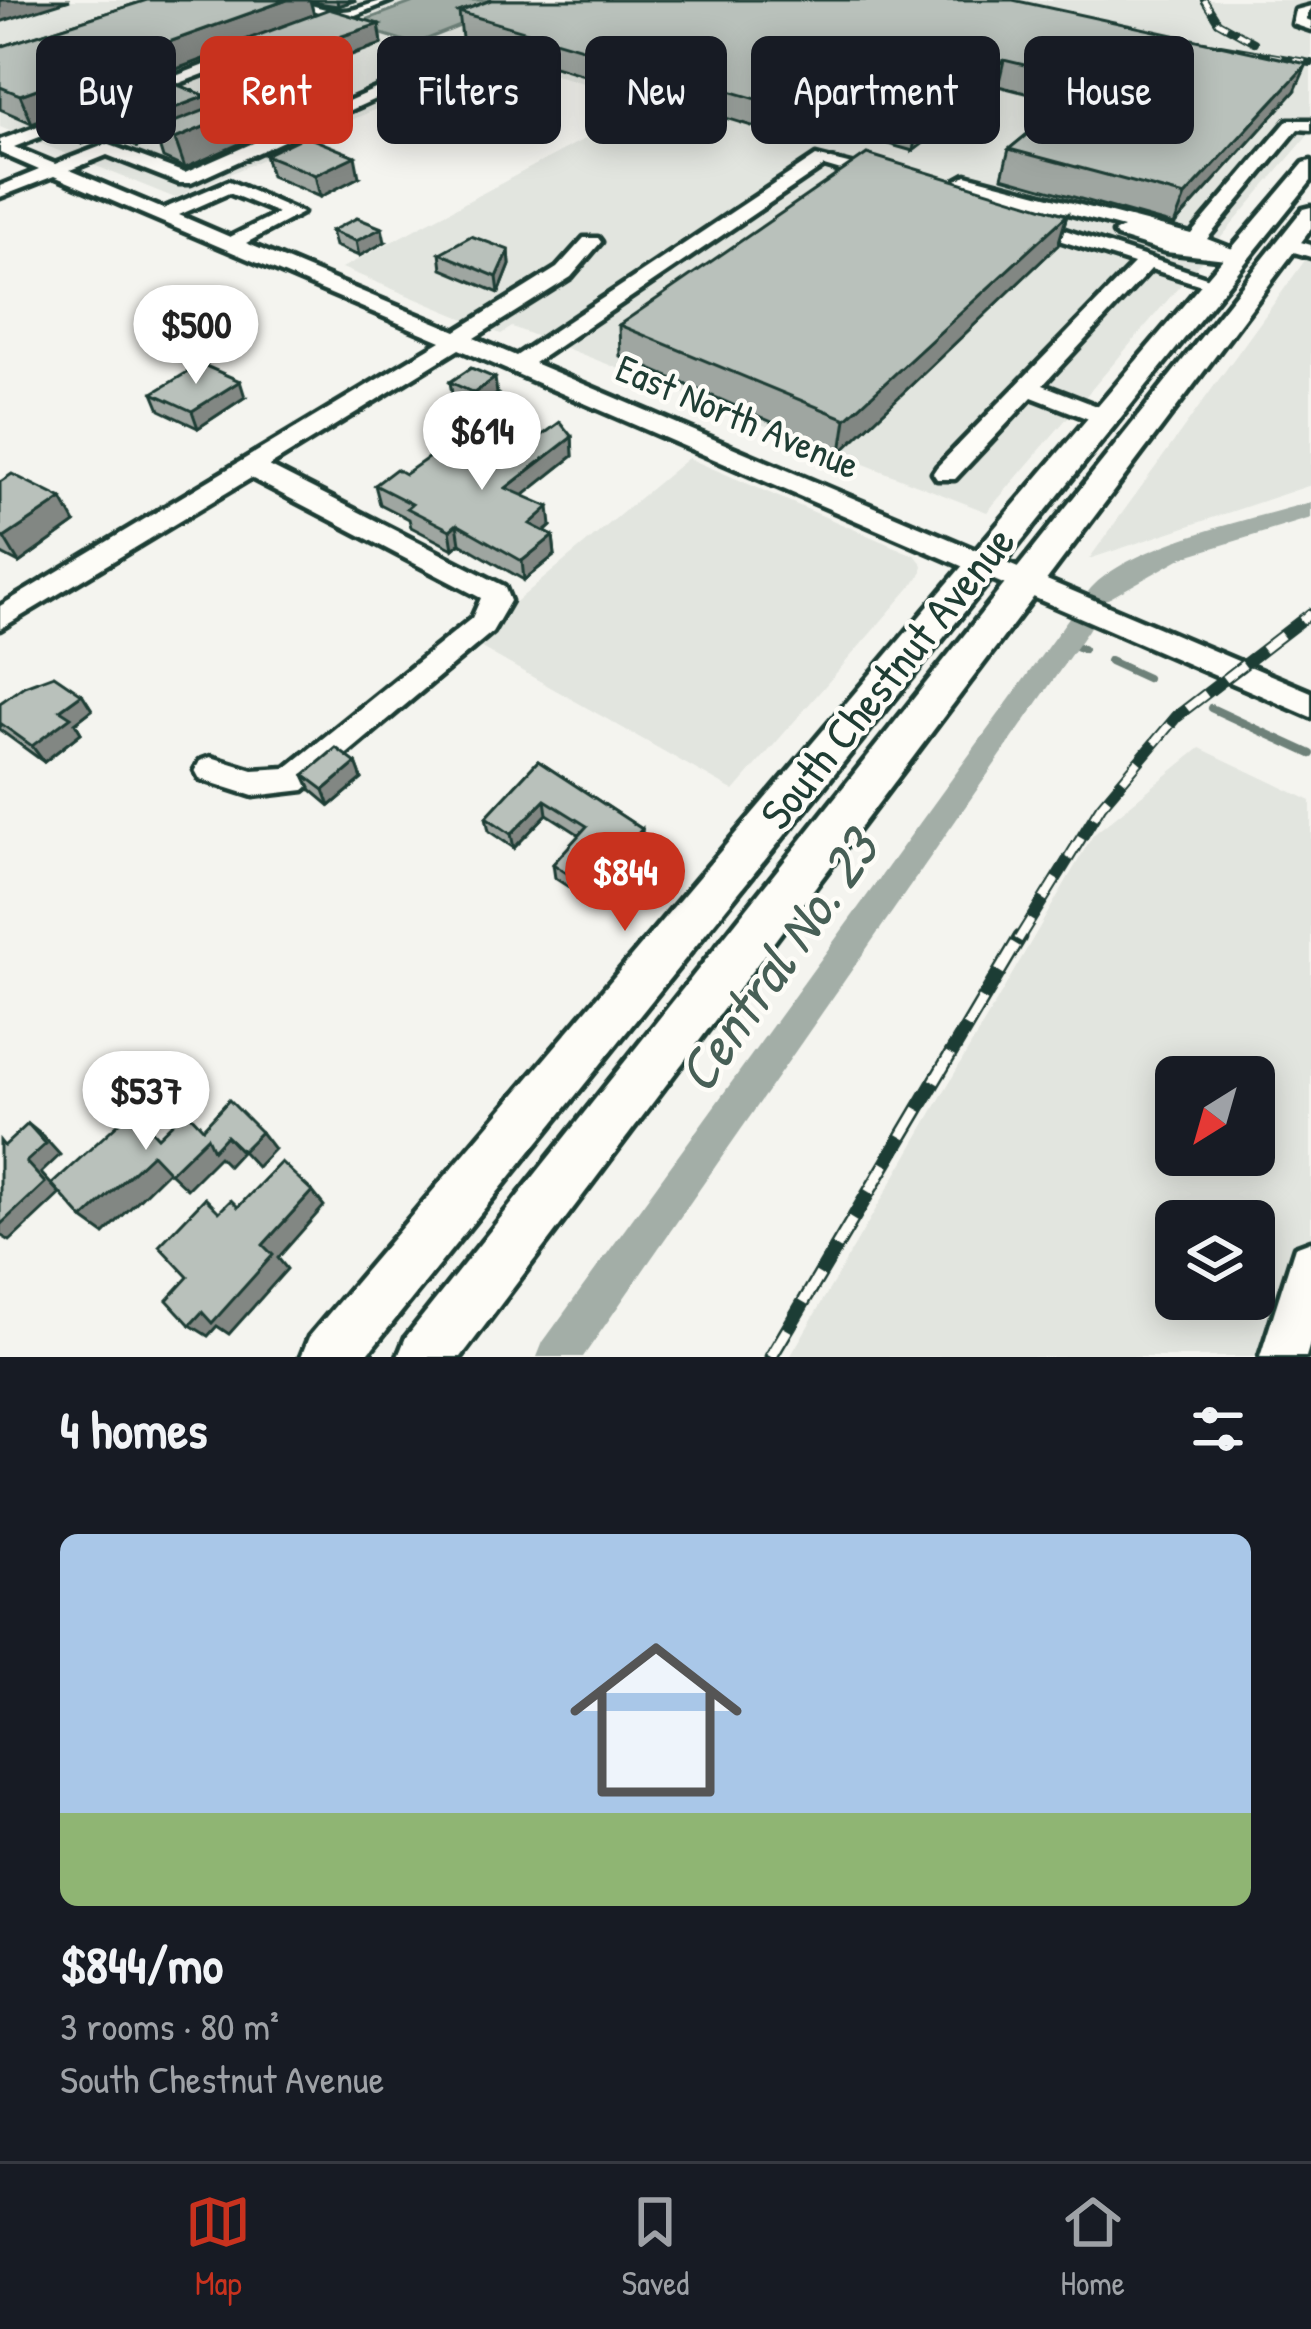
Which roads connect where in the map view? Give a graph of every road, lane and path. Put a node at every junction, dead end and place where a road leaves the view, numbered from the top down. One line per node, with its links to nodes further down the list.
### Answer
1 (290, 0): 4 (street)
2 (385, 0): 4 (street)
3 (1311, 10): 5 (street)
4 (344, 16): 6 (street)
5 (1311, 26)
6 (302, 32)
7 (200, 70): 10 (street)
8 (377, 89): 12 (street)
9 (1311, 125): 23 (street)
10 (0, 146): 14 (street, East North Avenue)
11 (152, 151): 12 (street)
12 (133, 159): 14 (street)
13 (1311, 167): 23 (main road, South Chestnut Avenue)
14 (53, 169): 16 (street); 19 (street, East North Avenue)
15 (908, 187): 27 (street)
16 (0, 192)
17 (952, 200): 24 (street)
18 (1311, 214): 22 (main road, South Chestnut Avenue)
19 (164, 215): 21 (street, East North Avenue); 21 (street)
20 (591, 242): 26 (street)
21 (230, 244): 26 (street, East North Avenue)
22 (1299, 248): 33 (main road, South Chestnut Avenue)
23 (1213, 249): 23 (street); 25 (main road, South Chestnut Avenue)
24 (1147, 262): 25 (street); 28 (street)
25 (1214, 283): 29 (main road, South Chestnut Avenue)
26 (460, 339): 27 (street, East North Avenue); 30 (street)
27 (517, 365): 32 (street, East North Avenue)
28 (1028, 387): 29 (street); 31 (street)
29 (1102, 416): 32 (main road, South Chestnut Avenue)
30 (250, 467): 34 (street); 36 (street)
31 (946, 473)
32 (982, 560): 33 (street, East North Avenue); 38 (main road, South Chestnut Avenue)
33 (1045, 588): 35 (street, East North Avenue); 39 (main road, South Chestnut Avenue)
34 (0, 619)
35 (1311, 706)
36 (211, 770)
37 (1311, 1263): 40 (street)
38 (329, 1357)
39 (426, 1357)
40 (1283, 1357)

